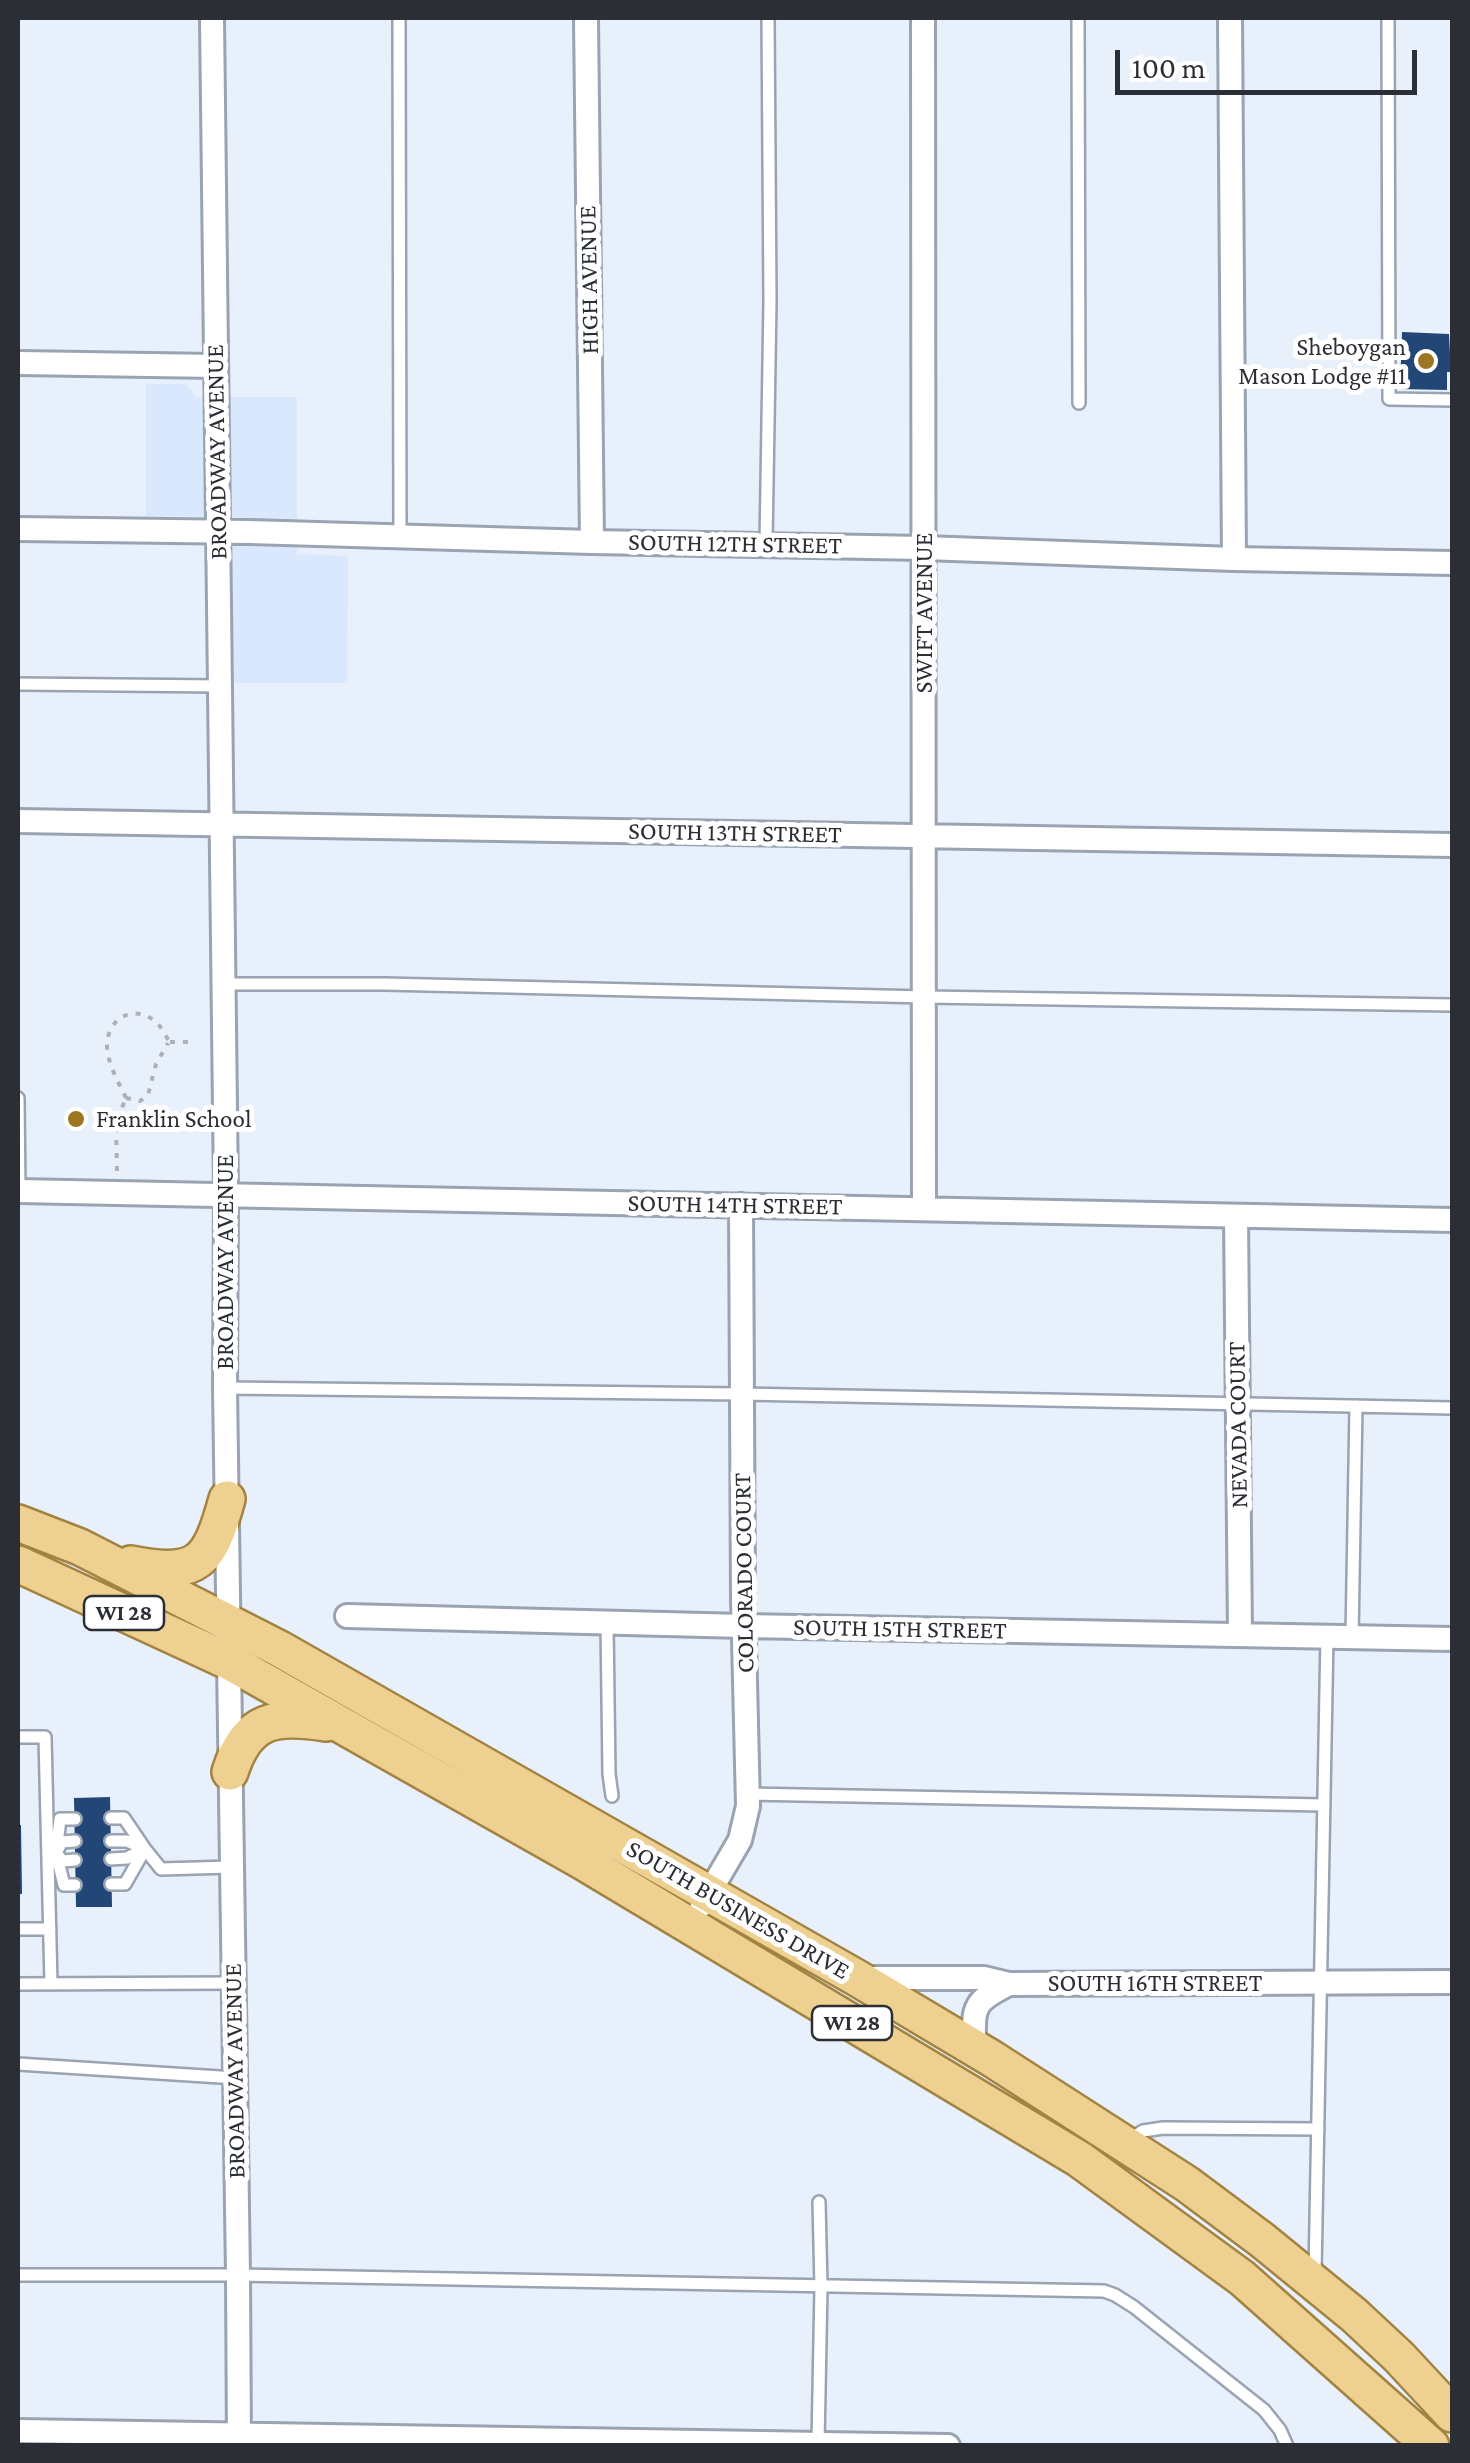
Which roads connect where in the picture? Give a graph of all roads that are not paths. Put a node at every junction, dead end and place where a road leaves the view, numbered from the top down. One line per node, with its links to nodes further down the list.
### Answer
1 (212, 18): 10 (street, BROADWAY AVENUE)
2 (399, 18): 15 (lane)
3 (586, 18): 16 (street, HIGH AVENUE)
4 (768, 18): 17 (lane)
5 (923, 18): 18 (street, SWIFT AVENUE)
6 (1078, 18): 12 (lane)
7 (1230, 18): 19 (street)
8 (1388, 18): 11 (lane)
9 (18, 363): 10 (street)
10 (216, 366): 14 (street, BROADWAY AVENUE)
11 (1452, 400)
12 (1079, 403)
13 (18, 529): 14 (street, SOUTH 12TH STREET)
14 (218, 532): 15 (street, SOUTH 12TH STREET); 22 (street, BROADWAY AVENUE)
15 (400, 536): 16 (street, SOUTH 12TH STREET)
16 (592, 542): 17 (street, SOUTH 12TH STREET)
17 (766, 544): 18 (street, SOUTH 12TH STREET)
18 (924, 548): 19 (street, SOUTH 12TH STREET); 25 (street, SWIFT AVENUE)
19 (1234, 559): 20 (street, SOUTH 12TH STREET)
20 (1452, 563)
21 (18, 684): 22 (lane)
22 (219, 686): 24 (street, BROADWAY AVENUE)
23 (18, 820): 24 (street, SOUTH 13TH STREET)
24 (221, 824): 25 (street, SOUTH 13TH STREET); 27 (street, BROADWAY AVENUE)
25 (925, 836): 26 (street, SOUTH 13TH STREET); 28 (street, SWIFT AVENUE)
26 (1452, 845)
27 (223, 984): 28 (lane); 32 (street, BROADWAY AVENUE)
28 (924, 997): 29 (lane); 34 (street, SWIFT AVENUE)
29 (1452, 1005)
30 (18, 1098): 31 (lane)
31 (18, 1191): 32 (street, SOUTH 14TH STREET)
32 (226, 1194): 33 (street, SOUTH 14TH STREET); 37 (street, BROADWAY AVENUE)
33 (741, 1205): 34 (street, SOUTH 14TH STREET); 38 (street, COLORADO COURT)
34 (924, 1209): 35 (street, SOUTH 14TH STREET)
35 (1236, 1216): 36 (street, SOUTH 14TH STREET); 39 (street, NEVADA COURT)
36 (1452, 1220)
37 (226, 1388): 38 (lane); 42 (street, BROADWAY AVENUE)
38 (742, 1394): 39 (lane); 49 (street, COLORADO COURT)
39 (1237, 1403): 40 (lane); 50 (street, NEVADA COURT)
40 (1356, 1406): 41 (lane); 52 (lane)
41 (1452, 1408)
42 (227, 1499): 44 (main road); 47 (street, BROADWAY AVENUE)
43 (18, 1523): 44 (main road, SOUTH BUSINESS DRIVE / WI 28)
44 (102, 1558): 47 (main road, SOUTH BUSINESS DRIVE / WI 28)
45 (18, 1564): 54 (main road, SOUTH BUSINESS DRIVE / WI 28)
46 (347, 1616): 48 (street, SOUTH 15TH STREET)
47 (228, 1621): 54 (street, BROADWAY AVENUE); 72 (main road, SOUTH BUSINESS DRIVE / WI 28)
48 (607, 1623): 49 (street, SOUTH 15TH STREET); 59 (lane)
49 (744, 1626): 50 (street, SOUTH 15TH STREET); 58 (street, COLORADO COURT)
50 (1240, 1635): 51 (street, SOUTH 15TH STREET)
51 (1327, 1636): 52 (street, SOUTH 15TH STREET); 60 (lane)
52 (1352, 1637): 53 (street, SOUTH 15TH STREET)
53 (1452, 1638)
54 (230, 1662): 55 (main road, SOUTH BUSINESS DRIVE / WI 28); 57 (street, BROADWAY AVENUE)
55 (344, 1726): 57 (main road); 73 (main road, SOUTH BUSINESS DRIVE / WI 28)
56 (18, 1737): 66 (lane)
57 (230, 1772): 69 (street, BROADWAY AVENUE)
58 (748, 1794): 60 (lane); 72 (street, COLORADO COURT)
59 (612, 1796)
60 (1323, 1805): 79 (lane)
61 (110, 1818): 65 (lane)
62 (75, 1819): 66 (lane)
63 (75, 1841): 66 (lane)
64 (111, 1841): 65 (lane)
65 (145, 1848): 67 (lane); 69 (lane); 71 (lane)
66 (52, 1853): 68 (lane); 70 (lane); 75 (lane)
67 (111, 1859)
68 (76, 1860)
69 (232, 1867): 78 (street, BROADWAY AVENUE)
70 (76, 1884)
71 (111, 1884)
72 (709, 1893): 73 (street, COLORADO COURT); 76 (main road, SOUTH BUSINESS DRIVE / WI 28)
73 (690, 1926): 100 (main road, SOUTH BUSINESS DRIVE / WI 28)
74 (18, 1929): 75 (lane)
75 (50, 1929): 81 (lane)
76 (857, 1978): 82 (street, SOUTH 16TH STREET); 83 (main road, SOUTH BUSINESS DRIVE / WI 28)
77 (1452, 1982): 79 (street, SOUTH 16TH STREET)
78 (234, 1983): 81 (lane); 85 (street, BROADWAY AVENUE)
79 (1322, 1983): 82 (street, SOUTH 16TH STREET); 86 (lane)
80 (18, 1984): 81 (lane)
81 (51, 1984)
82 (1009, 1984): 83 (street)
83 (974, 2049): 87 (main road, SOUTH BUSINESS DRIVE / WI 28)
84 (18, 2064): 85 (lane)
85 (236, 2078): 90 (street, BROADWAY AVENUE)
86 (1318, 2129): 87 (lane); 91 (lane)
87 (1122, 2143): 91 (main road, SOUTH BUSINESS DRIVE / WI 28)
88 (819, 2202): 92 (lane)
89 (18, 2275): 90 (lane)
90 (238, 2275): 92 (lane); 95 (street, BROADWAY AVENUE)
91 (1315, 2282): 93 (main road, SOUTH BUSINESS DRIVE / WI 28)
92 (821, 2286): 97 (lane); 99 (lane)
93 (1452, 2414)
94 (18, 2432): 95 (street)
95 (238, 2440): 96 (street)
96 (531, 2442): 97 (street)
97 (818, 2444): 98 (street)
98 (948, 2446)
99 (1287, 2446)
100 (1431, 2446)

